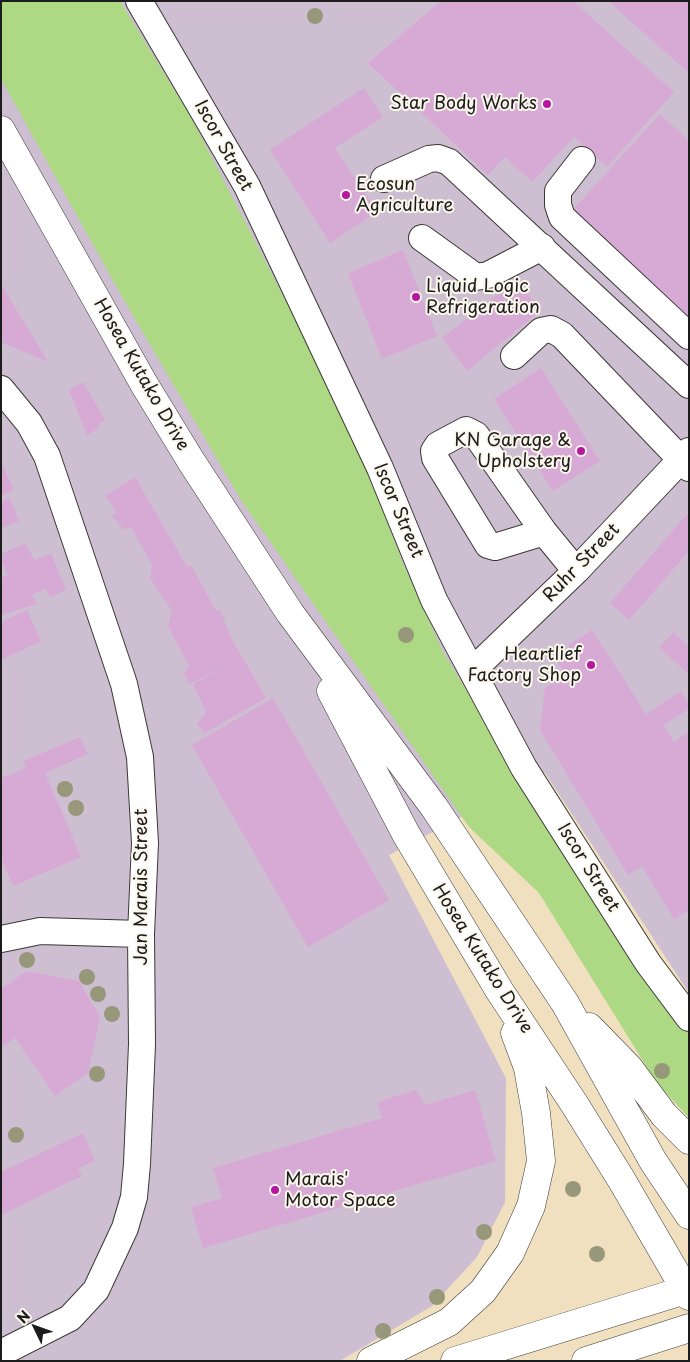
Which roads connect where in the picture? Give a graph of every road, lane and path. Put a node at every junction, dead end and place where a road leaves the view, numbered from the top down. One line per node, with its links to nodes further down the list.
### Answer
1 (140, 1): 15 (street, Iscor Street)
2 (1, 130): 14 (main road, Hosea Kutako Drive)
3 (582, 160): 7 (street)
4 (384, 179): 6 (street)
5 (422, 238): 6 (street)
6 (542, 247): 9 (street)
7 (689, 336)
8 (514, 356): 11 (street)
9 (689, 385)
10 (1, 389): 16 (street, Jan Marais Street)
11 (686, 459): 13 (street, Ruhr Street)
12 (544, 532): 12 (street); 13 (street)
13 (576, 571): 15 (street, Ruhr Street)
14 (290, 613): 18 (main road, Hosea Kutako Drive); 19 (main road, Hosea Kutako Drive)
15 (472, 671): 20 (street, Iscor Street)
16 (141, 934): 17 (street); 25 (street, Jan Marais Street)
17 (1, 939)
18 (499, 990): 23 (main road, Hosea Kutako Drive); 26 (main road)
19 (565, 1002): 21 (main road); 22 (main road, Hosea Kutako Drive)
20 (684, 1013)
21 (689, 1140)
22 (689, 1214)
23 (688, 1292): 27 (main road)
24 (689, 1328): 28 (main road)
25 (1, 1353)
26 (371, 1361)
27 (455, 1361)
28 (586, 1361)

